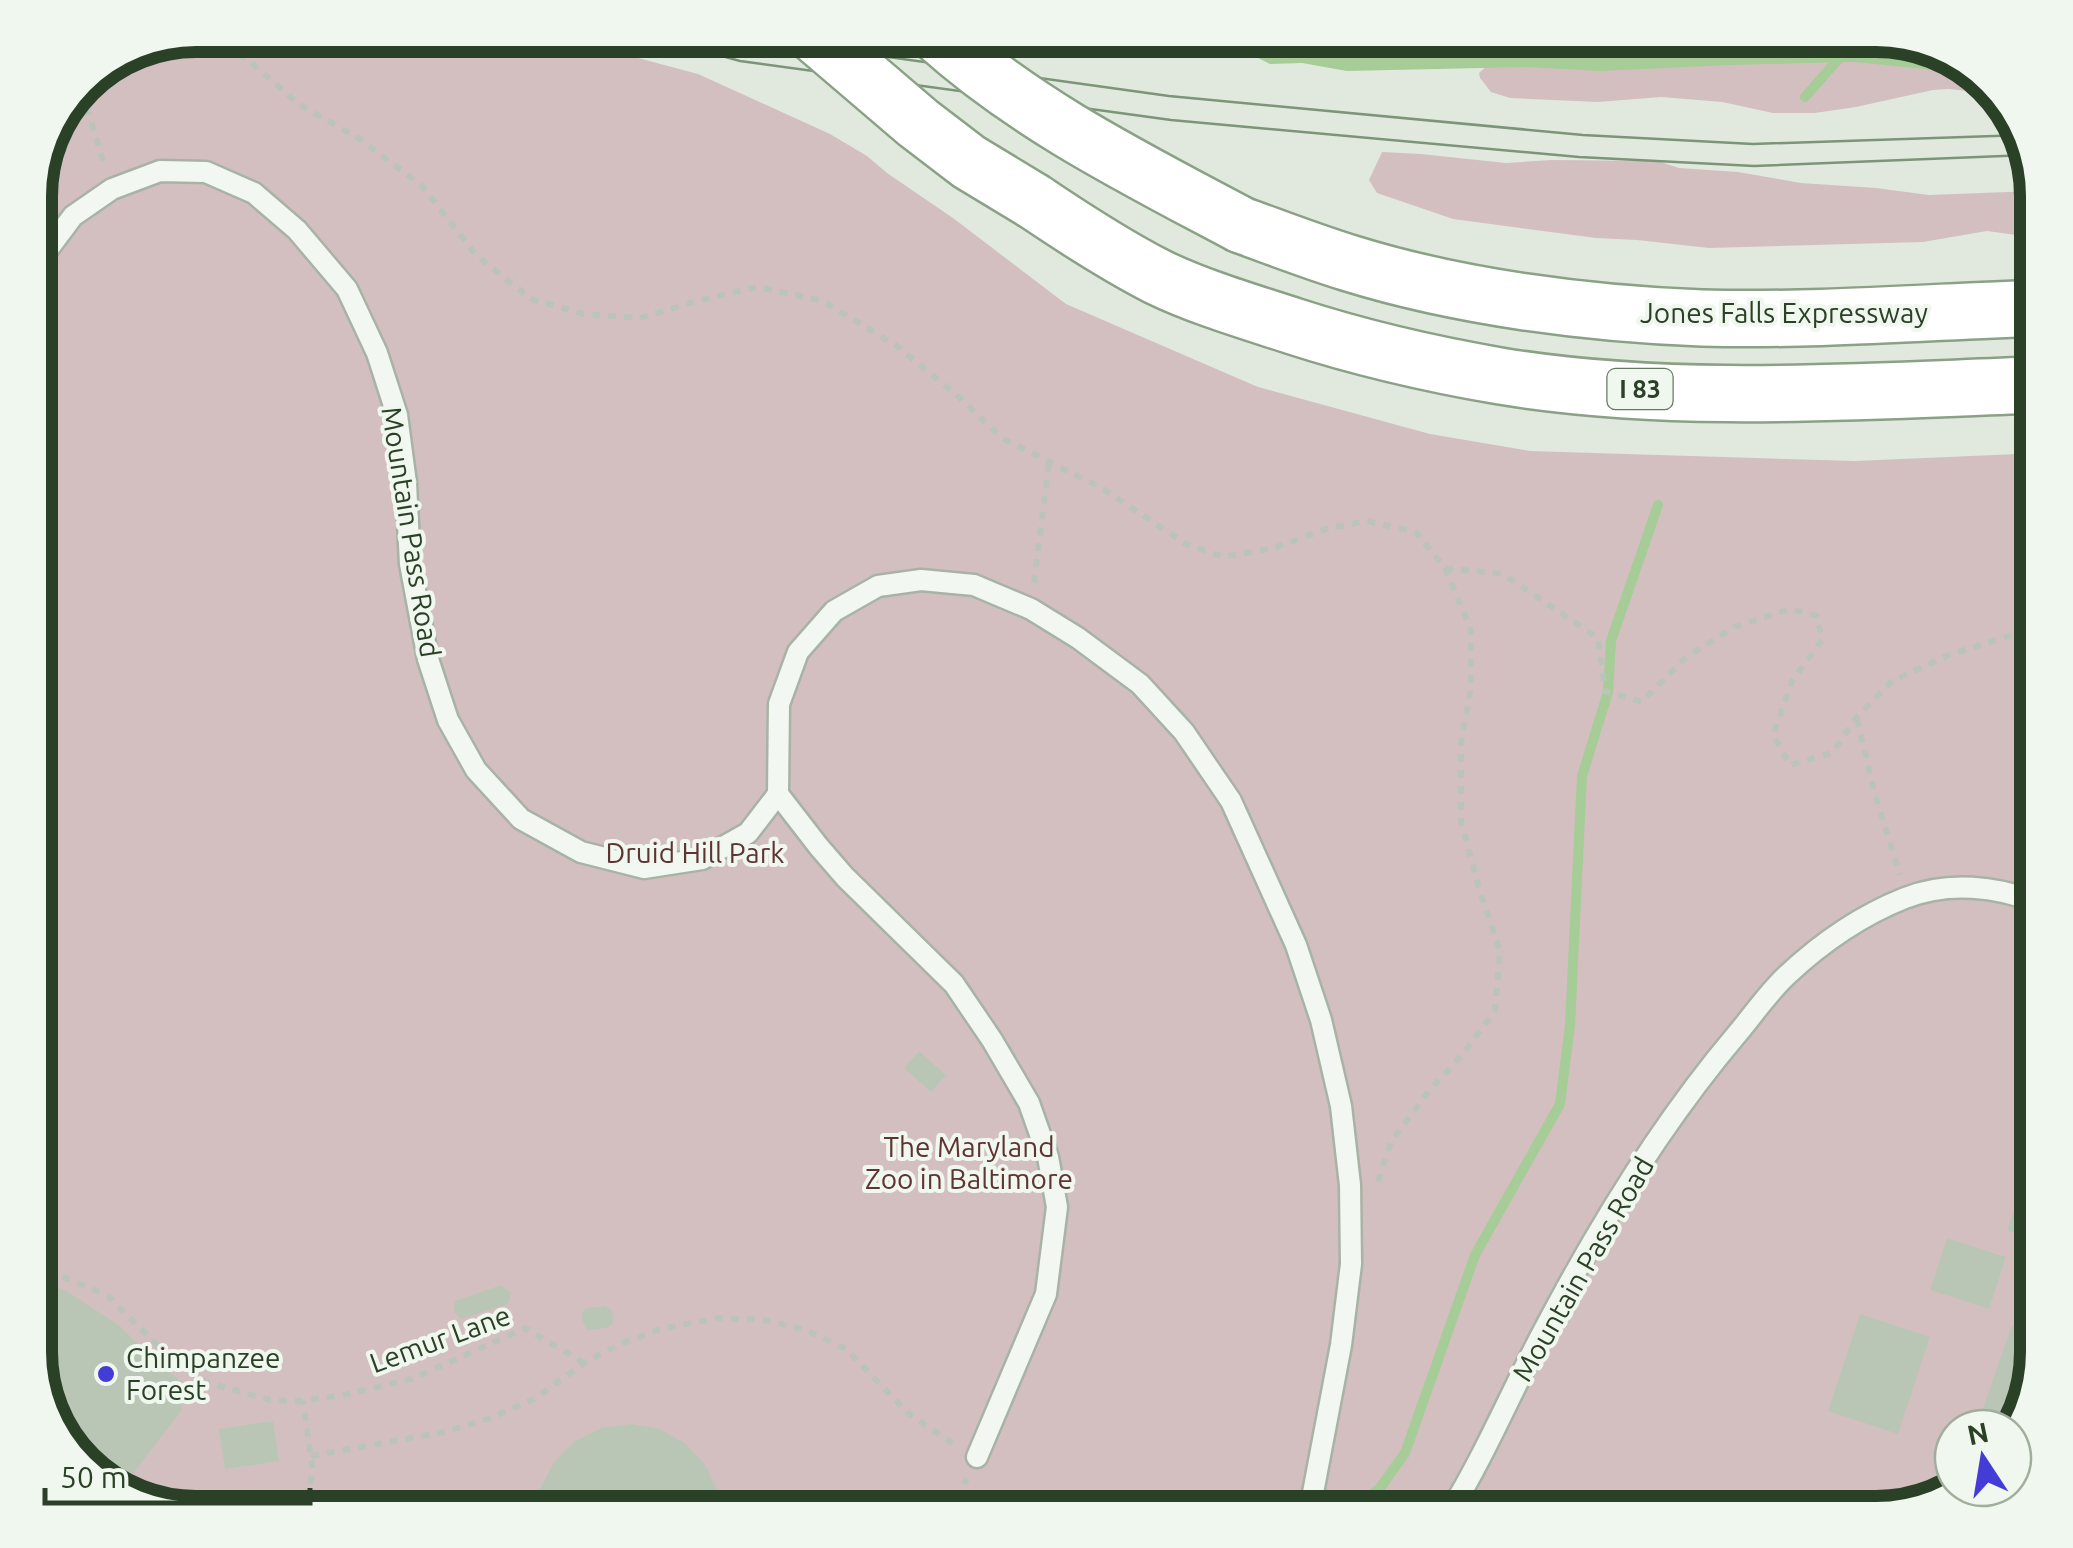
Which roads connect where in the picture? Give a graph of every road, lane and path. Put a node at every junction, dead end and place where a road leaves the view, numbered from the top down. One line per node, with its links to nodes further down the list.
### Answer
1 (237, 52): 9 (path)
2 (835, 52): 8 (highway, I 83, bridge)
3 (959, 52): 7 (highway, Jones Falls Expressway, bridge)
4 (86, 105): 5 (path)
5 (112, 189): 6 (lane, Mountain Pass Road); 14 (lane, Mountain Pass Road)
6 (53, 243)
7 (2020, 309)
8 (2020, 386)
9 (1050, 460): 10 (path); 11 (path)
10 (1445, 568): 13 (path); 17 (path)
11 (1031, 609): 14 (lane); 27 (lane)
12 (2020, 638): 13 (path)
13 (1857, 717): 16 (path)
14 (778, 794): 24 (lane)
15 (2020, 896): 16 (lane, Mountain Pass Road)
16 (1907, 897): 28 (lane, Mountain Pass Road)
17 (1374, 1194)
18 (53, 1273): 20 (path)
19 (584, 1363): 22 (path, Lemur Lane); 23 (path); 24 (path)
20 (206, 1382): 21 (path); 22 (path)
21 (183, 1396)
22 (303, 1401): 23 (path)
23 (311, 1456): 25 (path)
24 (977, 1457): 26 (path)
25 (299, 1496)
26 (959, 1496)
27 (1312, 1496)
28 (1460, 1496)

